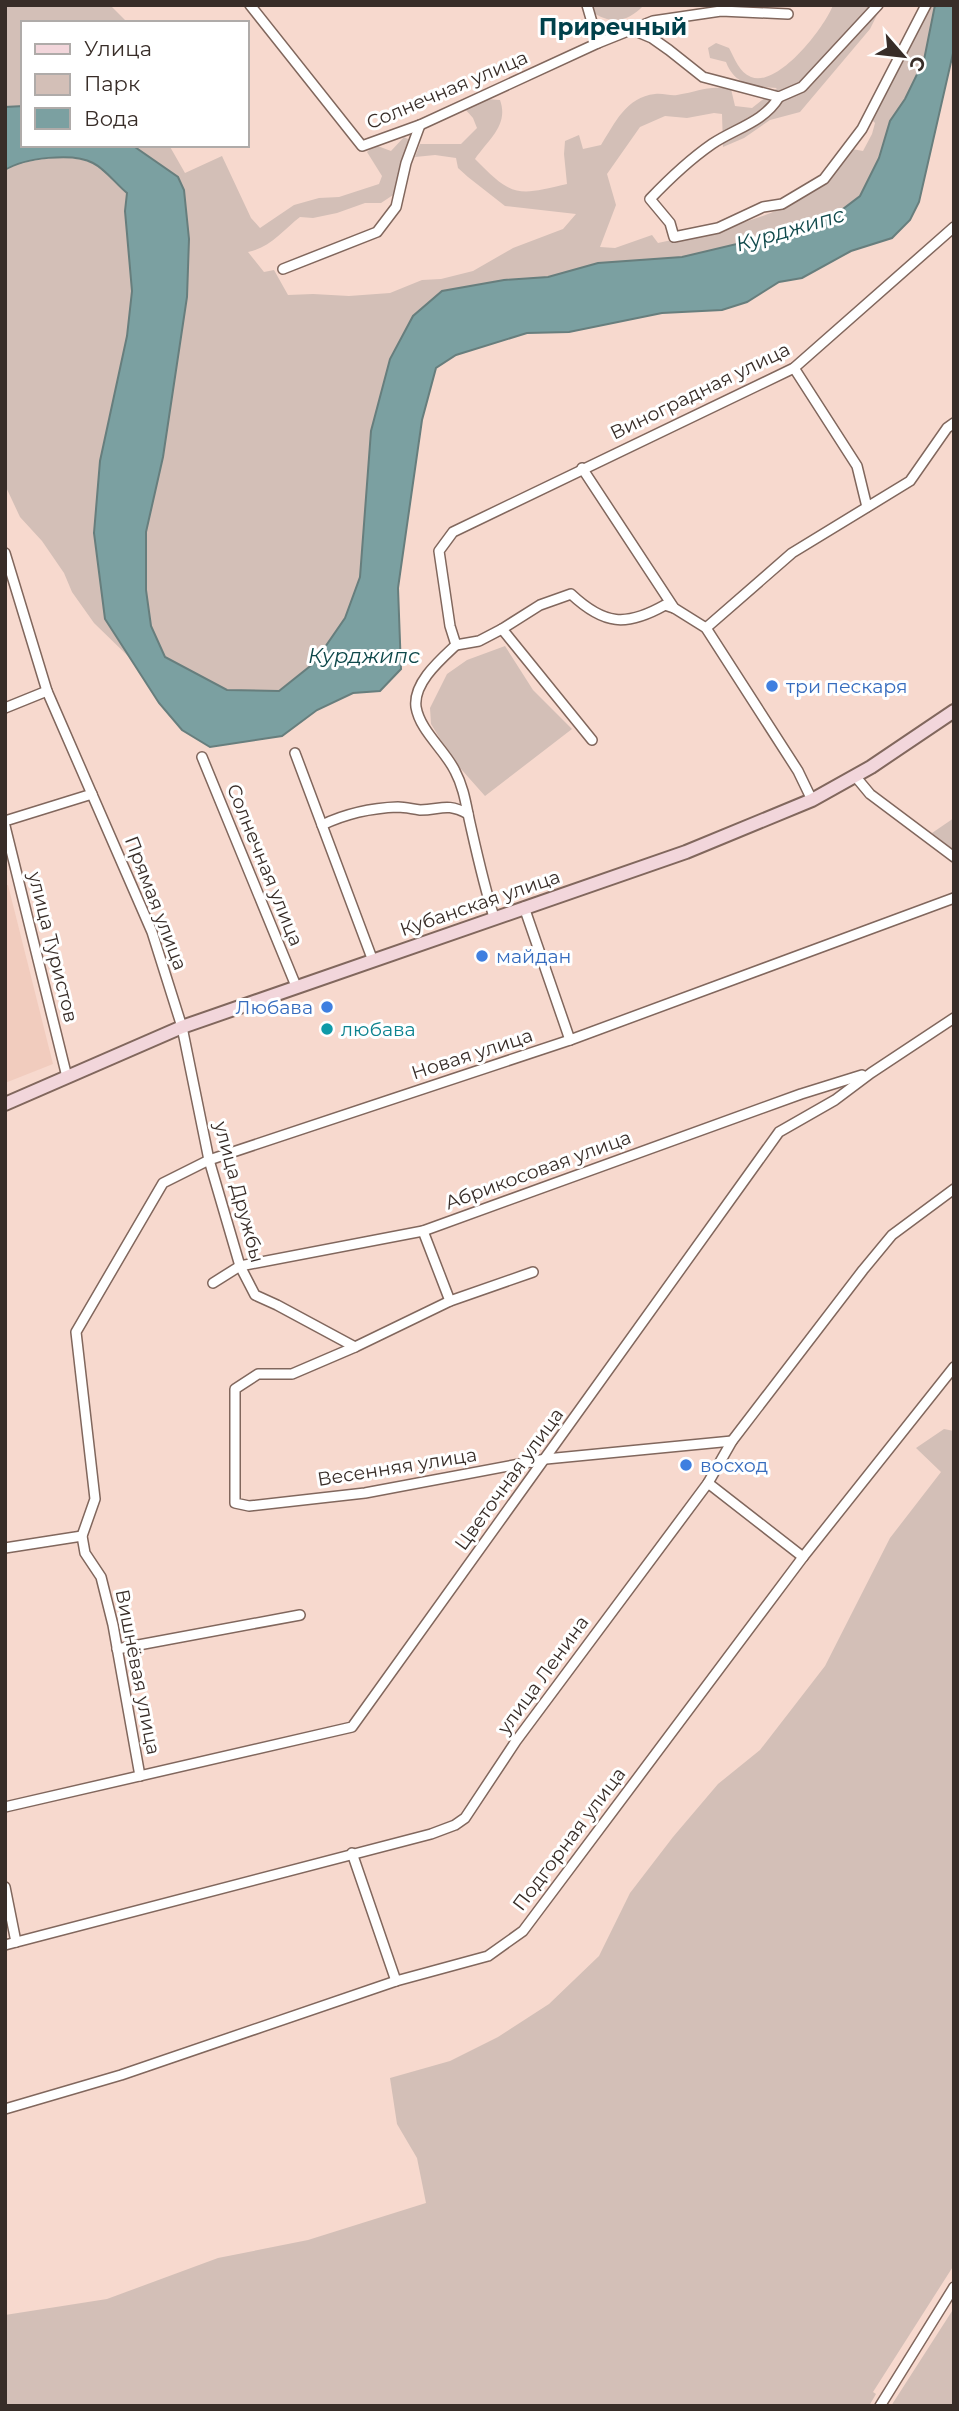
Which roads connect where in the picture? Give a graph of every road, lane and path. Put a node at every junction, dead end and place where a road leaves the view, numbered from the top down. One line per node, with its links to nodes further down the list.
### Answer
1 (250, 5): 9 (street, Солнечная улица)
2 (587, 5): 7 (street)
3 (878, 5): 8 (street)
4 (926, 5): 8 (street)
5 (788, 14): 6 (street, Солнечная улица)
6 (633, 30): 7 (street, Солнечная улица); 8 (street)
7 (598, 43): 9 (street, Солнечная улица)
8 (779, 97)
9 (420, 125): 11 (street)
10 (954, 227): 12 (street, Виноградная улица)
11 (283, 269)
12 (794, 368): 14 (street, Виноградная улица); 15 (street)
13 (954, 423): 15 (street)
14 (582, 468): 17 (street); 20 (street, Виноградная улица)
15 (867, 507): 18 (street)
16 (5, 553): 21 (street, Прямая улица)
17 (674, 608): 18 (street); 19 (street)
18 (706, 628): 29 (street)
19 (502, 629): 20 (street); 24 (street)
20 (456, 645): 30 (street)
21 (47, 691): 22 (street); 28 (street, Прямая улица)
22 (5, 708)
23 (954, 711): 27 (main road, Кубанская улица)
24 (592, 740)
25 (295, 753): 32 (street)
26 (202, 757): 38 (street, Солнечная улица)
27 (855, 776): 29 (main road, Кубанская улица); 33 (street)
28 (92, 794): 31 (street); 40 (street, Прямая улица)
29 (812, 800): 35 (main road, Кубанская улица)
30 (468, 814): 32 (street); 36 (street)
31 (5, 824): 43 (street, улица Туристов)
32 (322, 825): 37 (street)
33 (954, 857)
34 (954, 898): 41 (street, Новая улица)
35 (524, 907): 36 (main road, Кубанская улица); 41 (street)
36 (494, 917): 37 (main road, Кубанская улица)
37 (373, 961): 38 (main road, Кубанская улица)
38 (296, 986): 40 (main road, Кубанская улица)
39 (954, 1017): 42 (street, Цветочная улица)
40 (182, 1027): 43 (main road, Кубанская улица); 45 (street, улица Дружбы)
41 (570, 1040): 45 (street, Новая улица)
42 (871, 1073): 47 (street, Абрикосовая улица); 55 (street, Цветочная улица)
43 (67, 1077): 44 (main road, Кубанская улица)
44 (5, 1104)
45 (209, 1160): 48 (street, улица Дружбы); 57 (street, Новая улица)
46 (954, 1189): 54 (street, улица Ленина)
47 (424, 1231): 48 (street, Абрикосовая улица); 51 (street)
48 (240, 1266): 50 (street, Абрикосовая улица); 52 (street, улица Дружбы)
49 (533, 1272): 51 (street)
50 (213, 1283)
51 (450, 1301): 52 (street)
52 (355, 1347): 55 (street, Весенняя улица)
53 (954, 1367): 59 (street, Подгорная улица)
54 (732, 1441): 55 (street, Весенняя улица); 56 (street, улица Ленина)
55 (546, 1459): 62 (street, Цветочная улица)
56 (708, 1483): 59 (street); 64 (street, улица Ленина)
57 (82, 1536): 58 (street); 61 (street, Вишнёвая улица)
58 (5, 1549)
59 (803, 1557): 68 (street, Подгорная улица)
60 (300, 1615): 61 (street)
61 (117, 1650): 62 (street, Вишнёвая улица)
62 (140, 1776): 63 (street, Цветочная улица)
63 (5, 1807)
64 (352, 1853): 66 (street, улица Ленина); 68 (street)
65 (5, 1888): 66 (street)
66 (16, 1942): 67 (street, улица Ленина)
67 (5, 1945)
68 (396, 1981): 69 (street, Подгорная улица)
69 (5, 2109)
70 (954, 2287): 71 (street)
71 (880, 2406)

